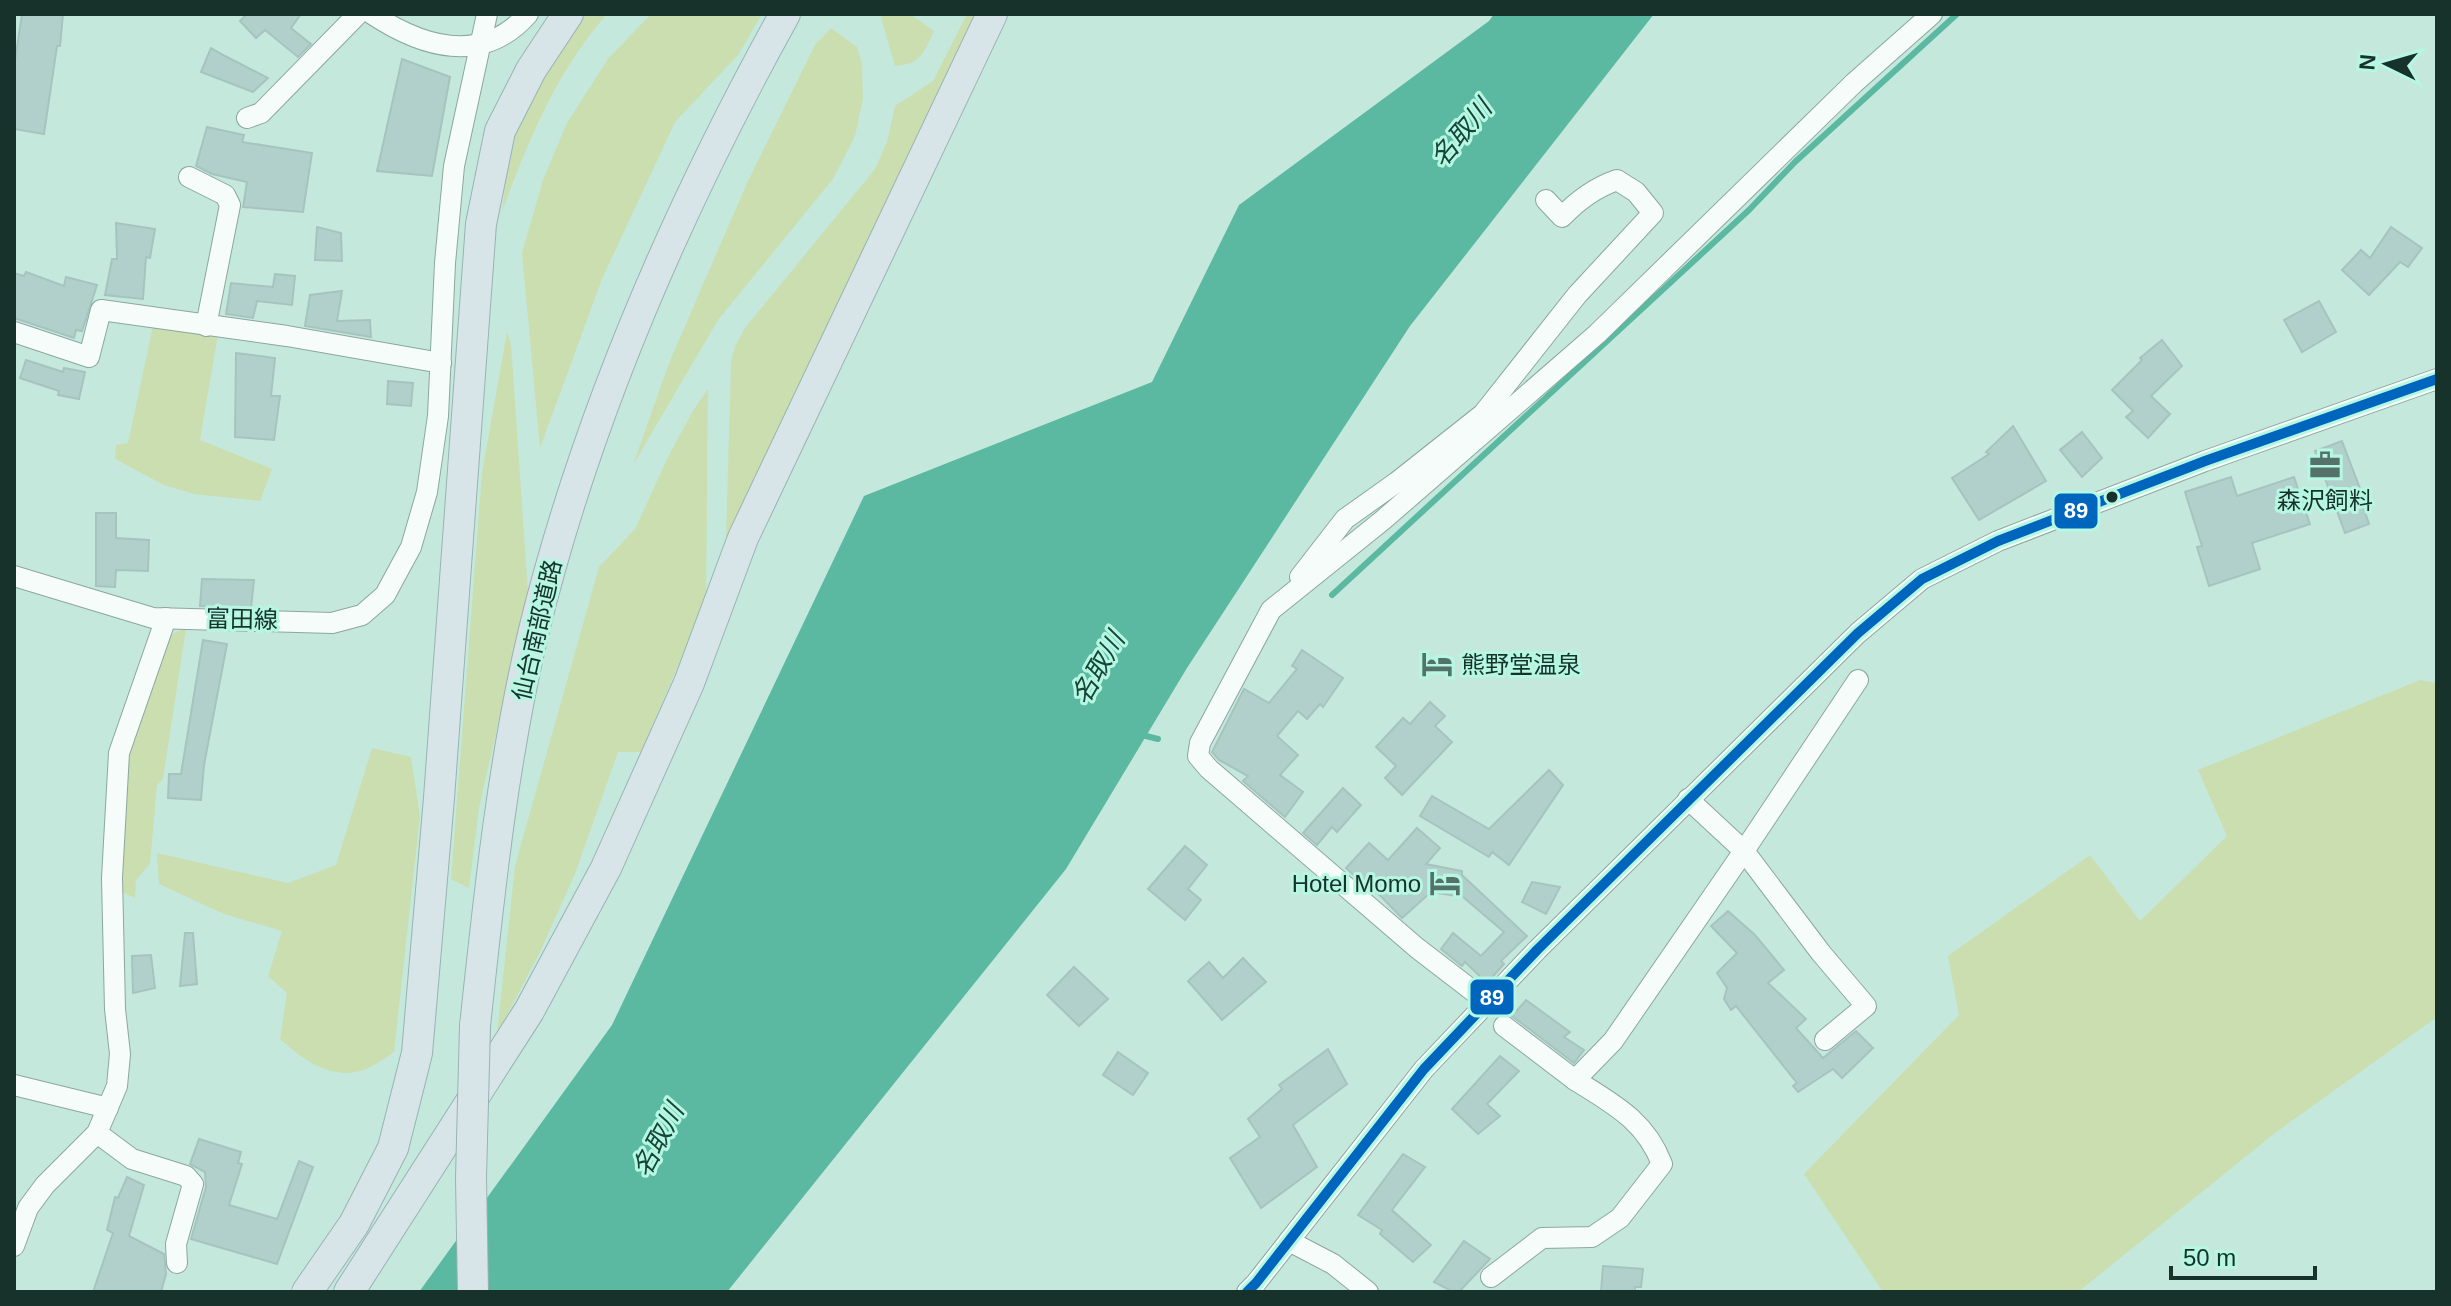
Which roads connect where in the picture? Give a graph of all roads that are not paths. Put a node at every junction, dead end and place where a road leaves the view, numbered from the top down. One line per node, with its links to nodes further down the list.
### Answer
1 (358, 14): 10 (street)
2 (372, 14): 9 (street)
3 (487, 14): 9 (street, 富田線)
4 (528, 14): 9 (street)
5 (568, 14): 34 (highway)
6 (785, 14): 36 (highway, 仙台南部道路, bridge)
7 (992, 14): 35 (highway)
8 (1932, 14): 18 (street)
9 (480, 44): 15 (street, 富田線)
10 (247, 118)
11 (189, 177): 13 (street)
12 (1546, 200): 18 (street)
13 (206, 326): 14 (street); 15 (street)
14 (14, 332)
15 (441, 363): 19 (street, 富田線)
16 (2437, 379): 21 (street)
17 (14, 576): 19 (street, 富田線)
18 (1277, 605): 23 (street)
19 (166, 618): 28 (street)
20 (1858, 680): 22 (street)
21 (1688, 799): 22 (street); 23 (street)
22 (1744, 851): 25 (street); 26 (street)
23 (1486, 1001): 30 (street)
24 (1504, 1026): 26 (street)
25 (1825, 1040)
26 (1575, 1080): 33 (street)
27 (14, 1085): 28 (street)
28 (108, 1108): 29 (street)
29 (97, 1133): 31 (street); 32 (street)
30 (1289, 1241): 37 (street); 38 (street)
31 (14, 1246)
32 (177, 1263)
33 (1491, 1277)
34 (307, 1292)
35 (349, 1292)
36 (473, 1292)
37 (1247, 1292)
38 (1368, 1292)

